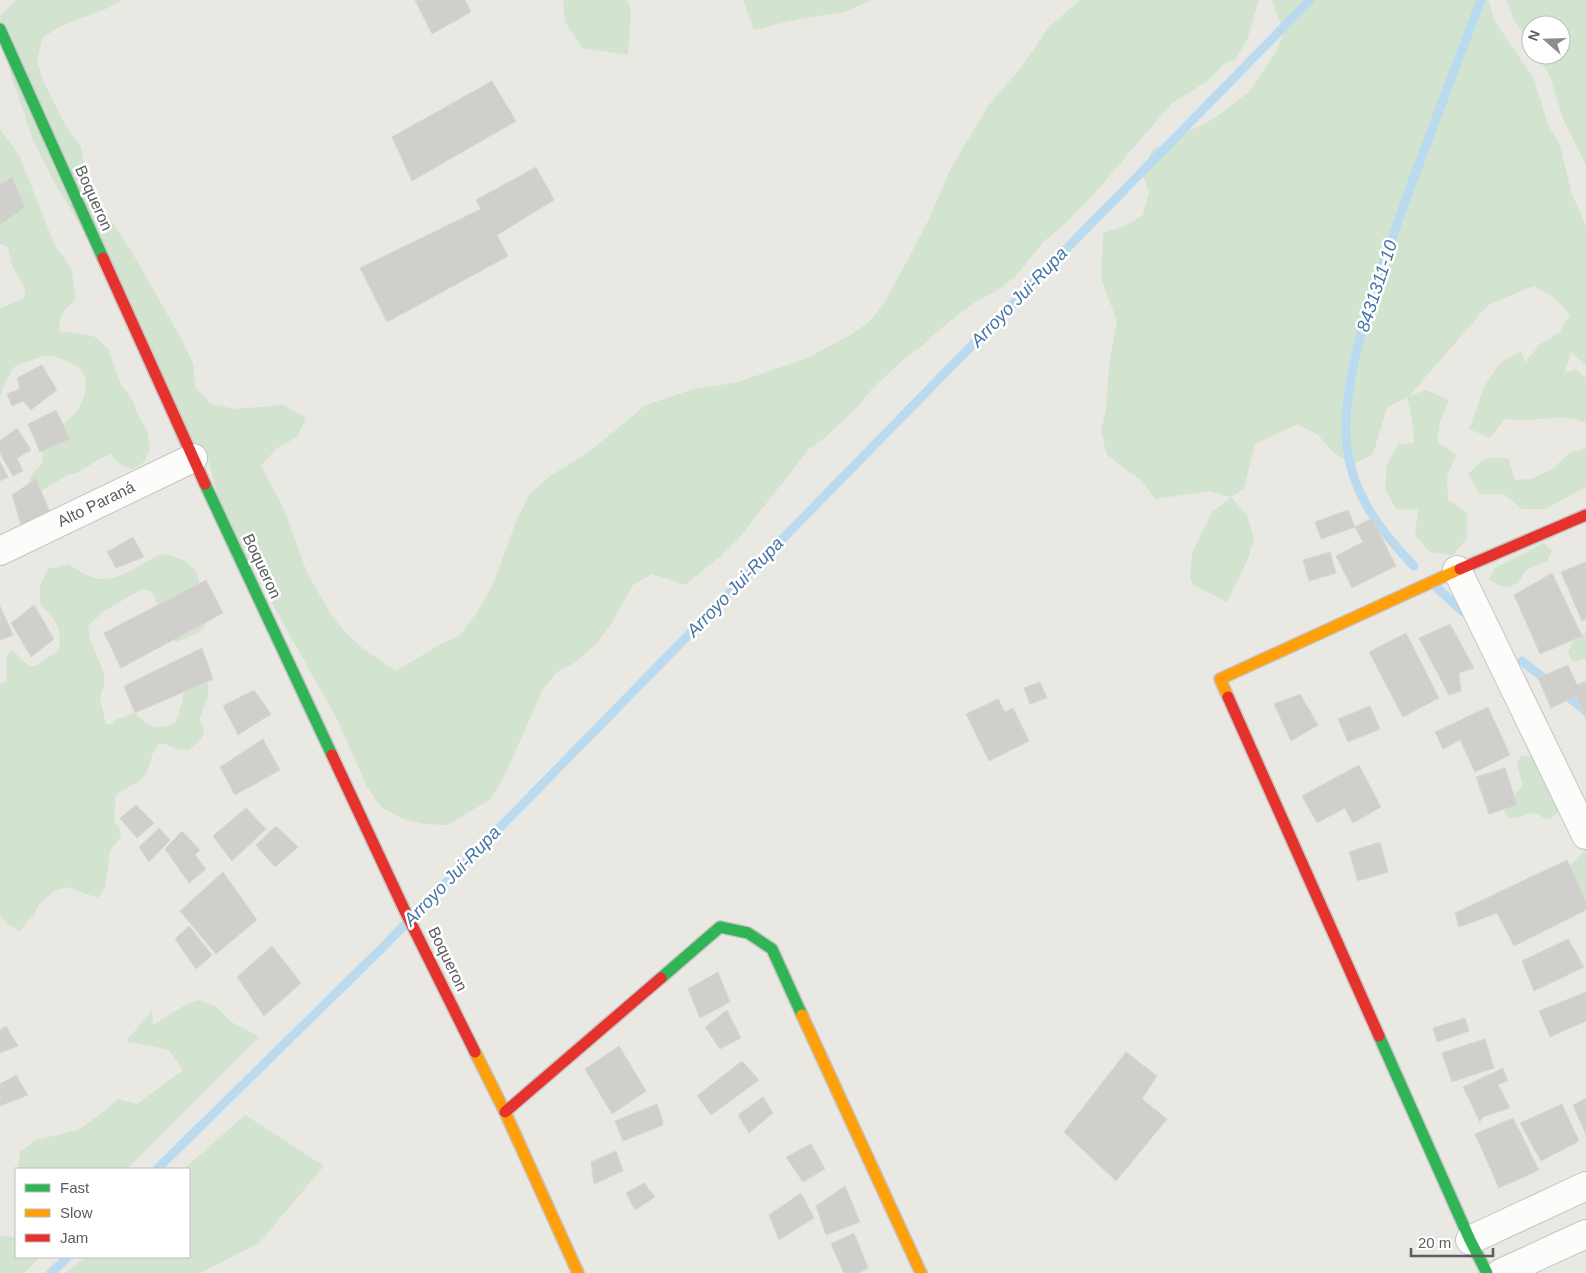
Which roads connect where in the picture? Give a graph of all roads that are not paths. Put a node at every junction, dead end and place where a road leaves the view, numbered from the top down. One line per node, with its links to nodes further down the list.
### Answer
1 (0, 29): 2 (street, Boqueron)
2 (193, 458): 4 (street, Alto Paraná); 7 (street, Boqueron)
3 (1586, 514): 5 (street)
4 (0, 550)
5 (1457, 570): 6 (street); 10 (street)
6 (1586, 835)
7 (505, 1112): 11 (street, Boqueron); 12 (street)
8 (1586, 1186): 10 (street)
9 (1586, 1234): 14 (street)
10 (1470, 1240): 13 (street)
11 (578, 1273)
12 (921, 1273)
13 (1488, 1273)
14 (1501, 1273)

